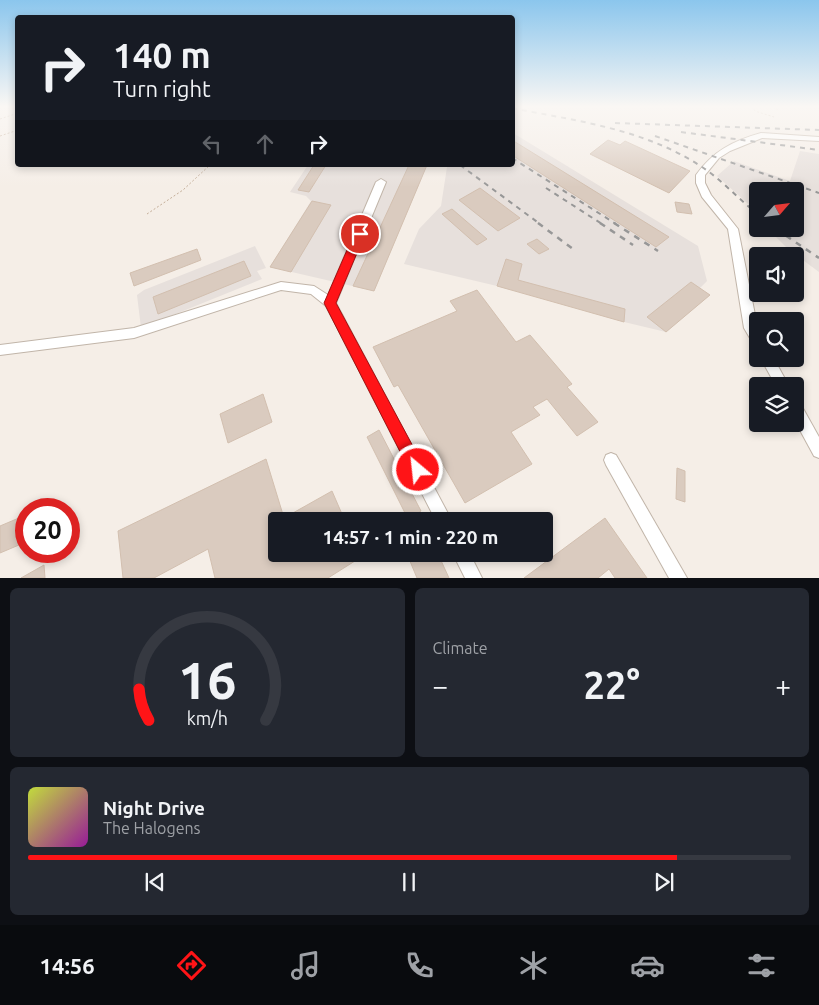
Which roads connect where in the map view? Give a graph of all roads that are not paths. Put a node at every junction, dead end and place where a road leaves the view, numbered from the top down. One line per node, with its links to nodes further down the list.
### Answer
1 (819, 139): 4 (street)
2 (382, 182): 3 (street)
3 (330, 303): 5 (street); 9 (street)
4 (749, 322)
5 (0, 350)
6 (804, 424): 7 (street)
7 (819, 451)
8 (611, 460): 12 (street)
9 (439, 512)
10 (465, 562): 11 (street)
11 (474, 578)
12 (679, 578)

